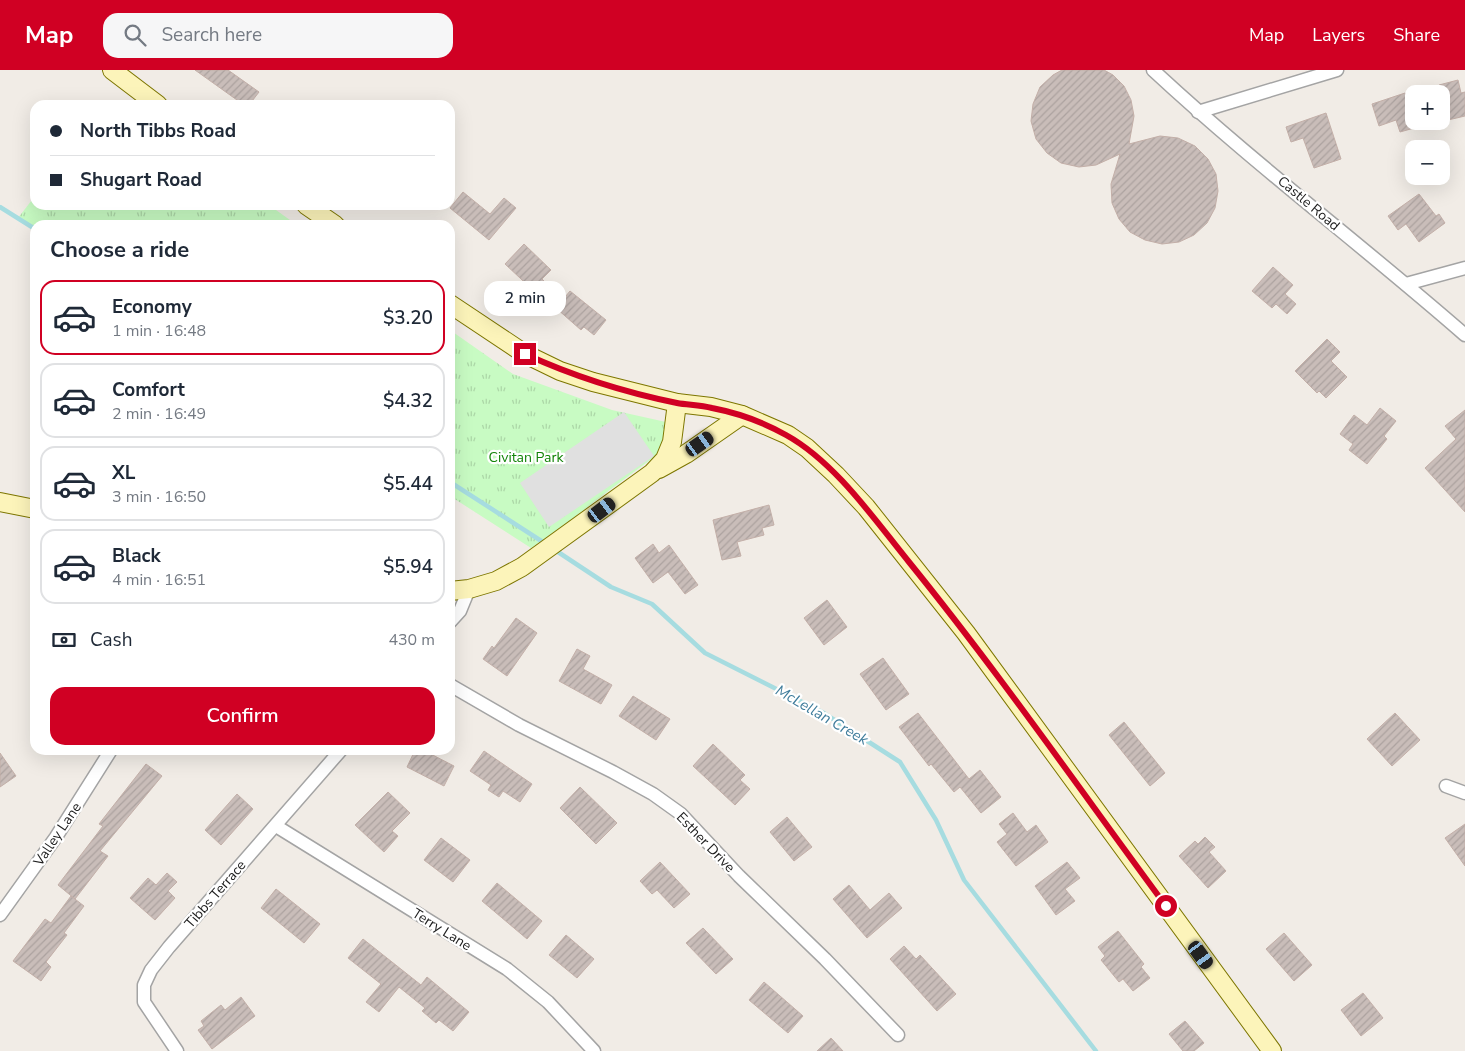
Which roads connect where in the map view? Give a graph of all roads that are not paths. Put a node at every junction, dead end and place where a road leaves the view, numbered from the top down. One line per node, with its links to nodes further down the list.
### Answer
1 (112, 70): 4 (street)
2 (1153, 70): 5 (street, Castle Road)
3 (1337, 70): 5 (street)
4 (151, 100)
5 (1198, 112): 9 (street, Castle Road)
6 (313, 210): 7 (street)
7 (328, 220)
8 (1465, 268): 9 (street)
9 (1406, 284): 11 (street, Castle Road)
10 (455, 307): 12 (street)
11 (1465, 335)
12 (677, 403): 13 (street); 14 (street)
13 (742, 415): 14 (street); 30 (street)
14 (652, 473): 17 (street)
15 (0, 502): 16 (street)
16 (30, 508)
17 (469, 589): 18 (street); 19 (street)
18 (455, 590)
19 (455, 616)
20 (455, 688): 27 (street, Esther Drive)
21 (108, 755): 26 (street, Valley Lane)
22 (338, 755): 25 (street, Tibbs Terrace)
23 (1446, 786): 24 (street)
24 (1465, 794)
25 (276, 826): 28 (street, Tibbs Terrace); 29 (street, Terry Lane)
26 (0, 915)
27 (898, 1035)
28 (177, 1051)
29 (594, 1051)
30 (1272, 1051)

